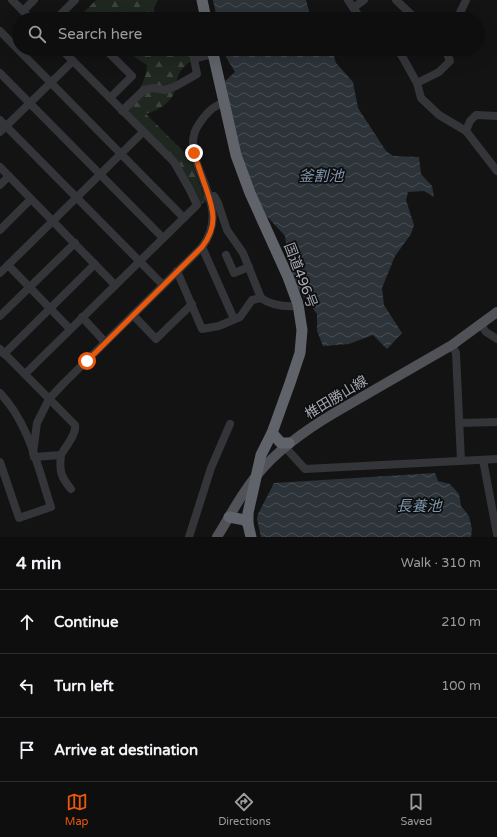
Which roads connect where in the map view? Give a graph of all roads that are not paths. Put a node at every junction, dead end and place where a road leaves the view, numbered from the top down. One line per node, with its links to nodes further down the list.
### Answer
1 (12, 0): 10 (street)
2 (34, 0): 10 (street)
3 (74, 0): 11 (street)
4 (202, 0): 12 (highway)
5 (348, 0): 9 (street)
6 (364, 0): 9 (street)
7 (396, 0): 14 (street)
8 (466, 0): 15 (street)
9 (353, 8): 13 (street)
10 (23, 11)
11 (63, 12)
12 (205, 12)
13 (356, 12)
14 (409, 12)
15 (460, 12)
16 (0, 31): 17 (street)
17 (12, 43)
18 (25, 56): 27 (street)
19 (69, 56): 25 (street)
20 (112, 56): 29 (street)
21 (202, 56): 32 (street)
22 (213, 56): 31 (highway, 国道496号)
23 (402, 56): 28 (street)
24 (448, 56): 28 (street)
25 (73, 61): 27 (street); 29 (street)
26 (0, 72): 30 (street)
27 (51, 82): 30 (street); 37 (street)
28 (416, 83): 36 (street)
29 (110, 98): 32 (street)
30 (30, 103): 34 (street); 40 (street)
31 (224, 103): 43 (street); 64 (highway, 国道496号)
32 (122, 111): 35 (street)
33 (497, 116): 36 (street)
34 (2, 126): 44 (street)
35 (143, 132): 37 (street); 46 (street)
36 (466, 132): 39 (street)
37 (122, 154): 40 (street); 46 (street)
38 (0, 167): 41 (street)
39 (497, 170)
40 (100, 175): 44 (street); 49 (street)
41 (9, 176): 42 (street); 45 (street)
42 (0, 185)
43 (208, 196): 51 (street); 56 (street)
44 (77, 198): 47 (street); 53 (street)
45 (31, 199): 47 (street); 48 (street)
46 (184, 218): 49 (street)
47 (53, 221): 50 (street); 55 (street)
48 (0, 230)
49 (163, 238): 53 (street)
50 (75, 243): 54 (street); 61 (street)
51 (202, 247): 57 (street); 70 (street)
52 (226, 255): 56 (street)
53 (140, 262): 59 (street); 60 (street)
54 (95, 264): 59 (street); 65 (street)
55 (8, 266): 58 (street); 61 (street)
56 (249, 267): 62 (street)
57 (177, 271): 60 (street); 63 (street)
58 (0, 273)
59 (115, 285): 69 (street)
60 (163, 285): 66 (street)
61 (29, 288): 65 (street); 68 (street)
62 (261, 298): 64 (street); 70 (street)
63 (192, 304): 66 (street); 70 (street)
64 (298, 306): 85 (highway, 国道496号)
65 (50, 308): 72 (street); 76 (street)
66 (133, 315): 74 (street)
67 (496, 315): 71 (main road, 椎田勝山線)
68 (0, 316)
69 (82, 317): 72 (street); 74 (street)
70 (234, 319)
71 (481, 324): 73 (street); 75 (main road, 椎田勝山線)
72 (70, 329): 77 (street)
73 (497, 339)
74 (105, 342): 79 (street)
75 (452, 345): 82 (street); 86 (main road, 椎田勝山線)
76 (2, 352): 77 (street)
77 (25, 374): 79 (street)
78 (0, 393): 84 (street)
79 (49, 399): 81 (street); 88 (street)
80 (497, 422): 82 (street)
81 (37, 423): 84 (street); 87 (street)
82 (460, 423): 91 (street)
83 (230, 424): 99 (street)
84 (22, 425): 87 (street)
85 (272, 433): 86 (highway); 93 (highway, 国道496号)
86 (287, 445): 91 (street); 93 (main road, 椎田勝山線)
87 (34, 455): 88 (street); 92 (street)
88 (61, 455): 94 (street)
89 (497, 459): 90 (street)
90 (483, 460): 91 (street); 95 (street)
91 (461, 461)
92 (0, 462)
93 (257, 475): 96 (main road, 椎田勝山線); 97 (highway, 国道496号)
94 (71, 489)
95 (493, 495): 98 (street)
96 (229, 517): 97 (highway); 100 (main road, 椎田勝山線)
97 (248, 524): 101 (highway, 国道496号)
98 (497, 531)
99 (189, 537)
100 (217, 537)
101 (251, 537)

